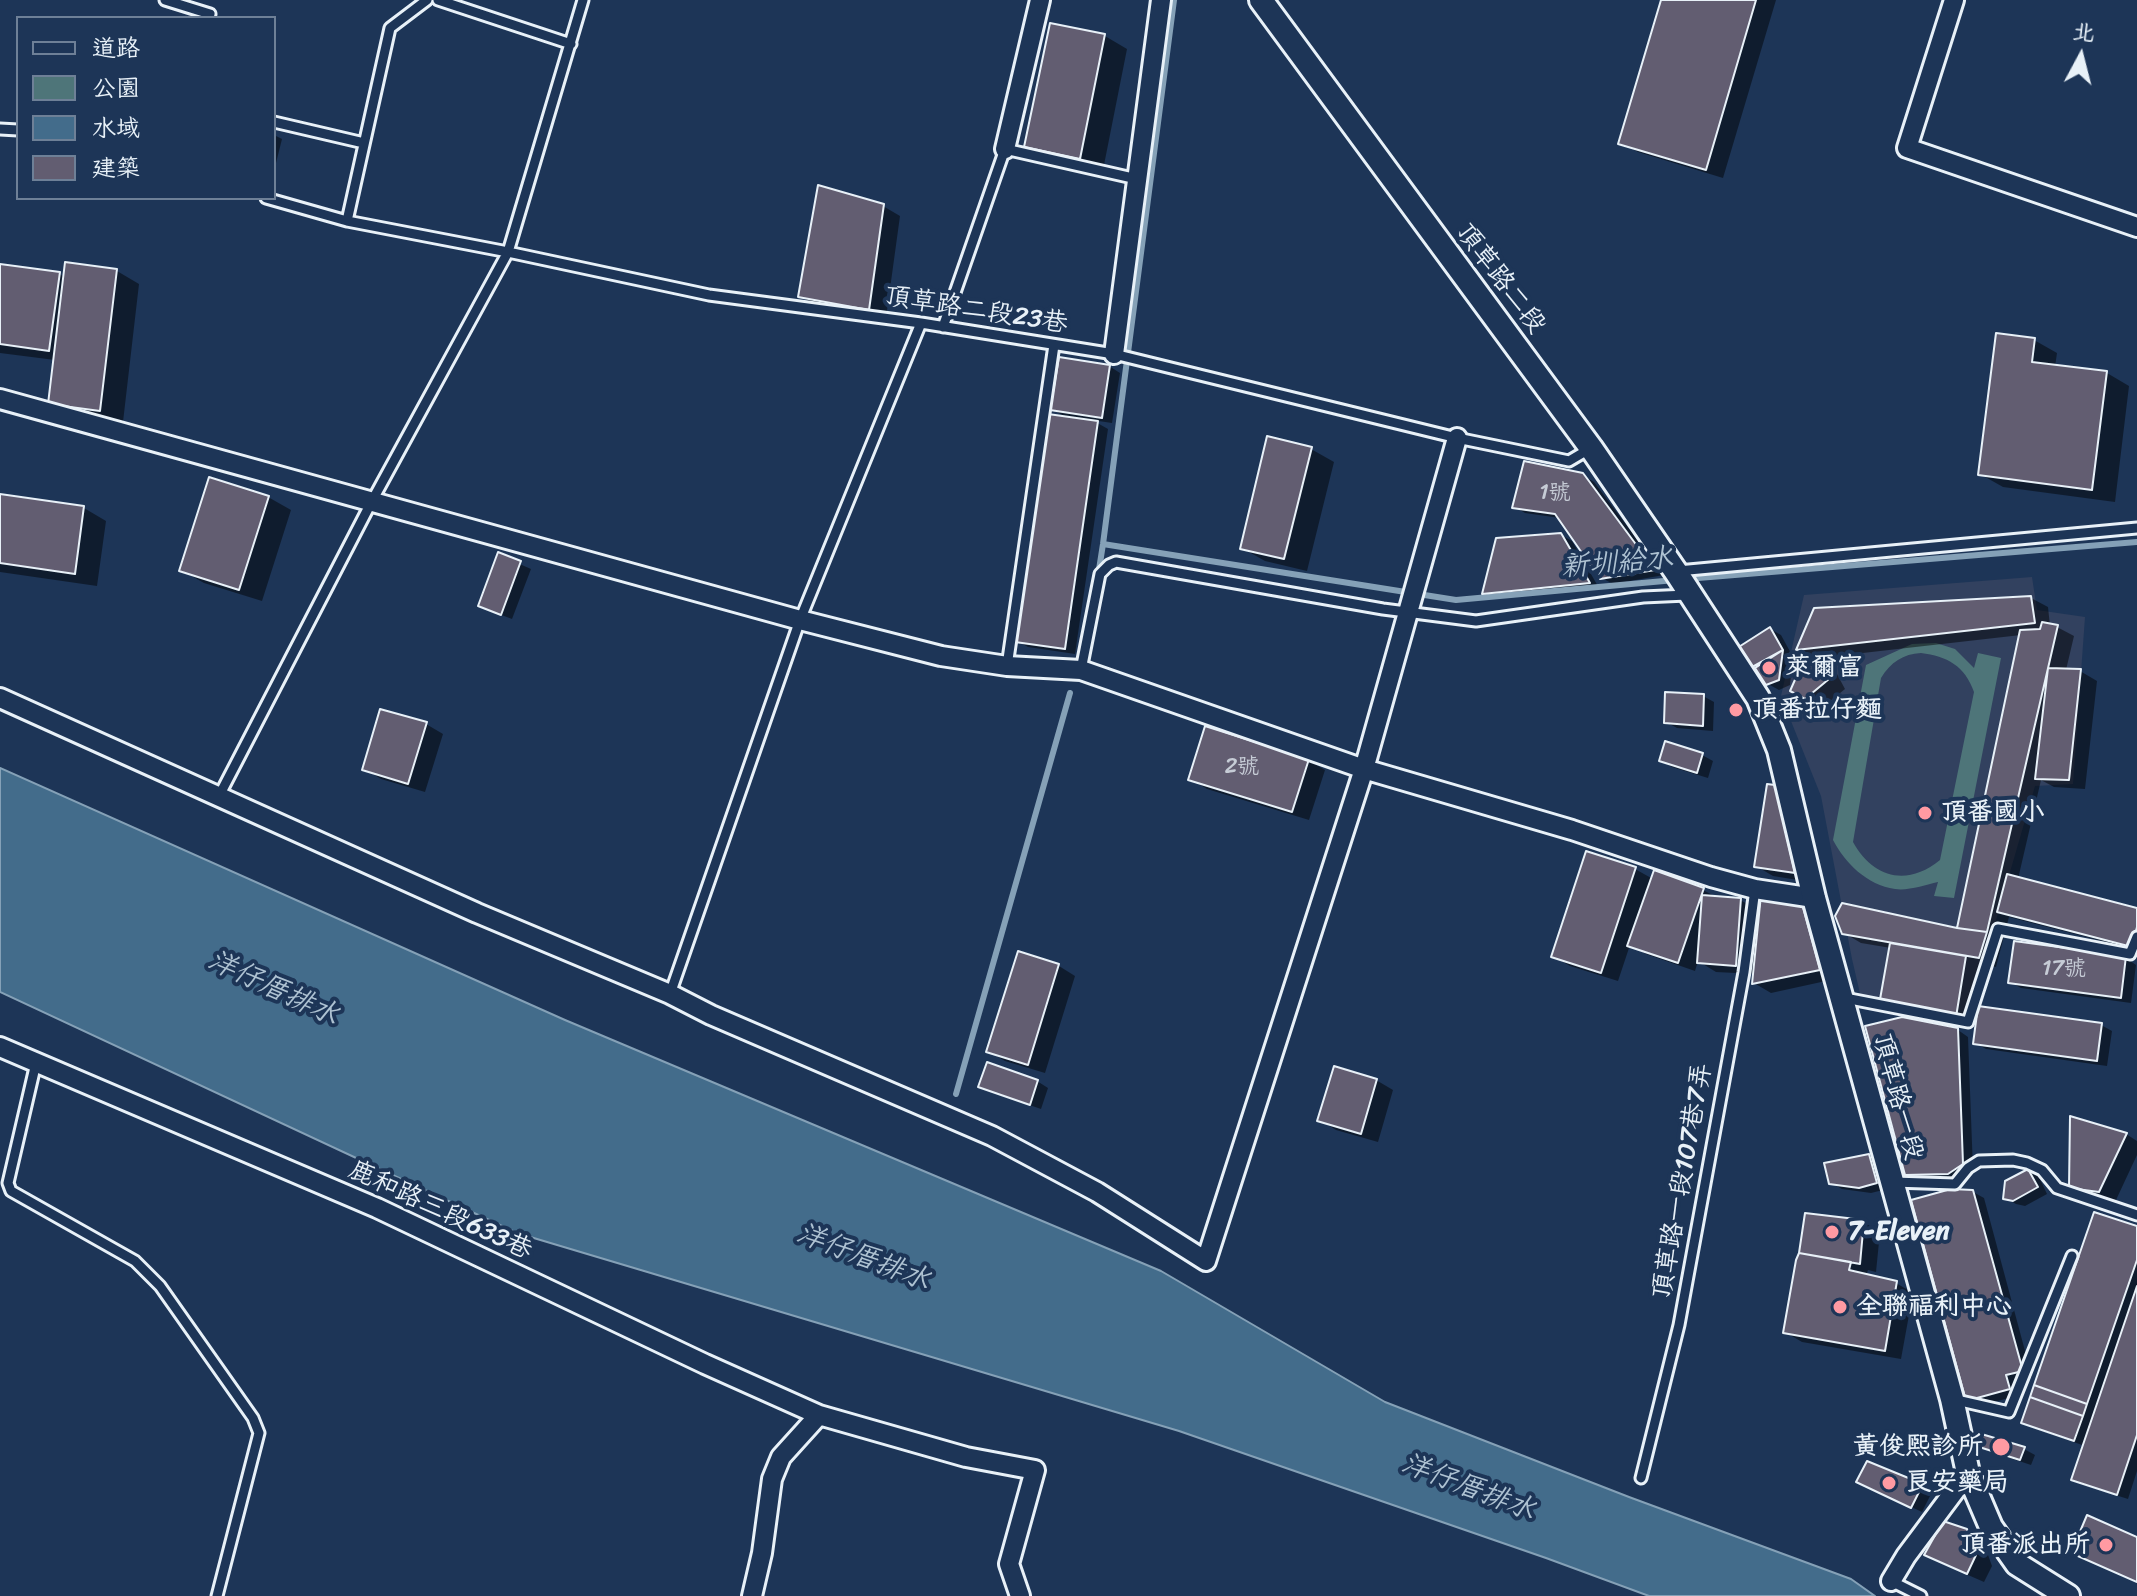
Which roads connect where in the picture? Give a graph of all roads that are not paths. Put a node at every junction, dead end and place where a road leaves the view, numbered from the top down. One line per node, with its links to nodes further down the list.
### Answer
1 (165, 0): 9 (lane)
2 (427, 0): 12 (lane)
3 (438, 0): 10 (lane)
4 (583, 0): 10 (lane)
5 (1040, 0): 13 (street)
6 (1161, 0): 14 (street)
7 (1261, 0): 25 (street, 頂草路二段)
8 (1954, 0): 17 (street)
9 (210, 16)
10 (571, 44): 18 (lane)
11 (276, 122): 12 (lane)
12 (364, 143): 16 (lane)
13 (1005, 149): 14 (lane); 20 (lane)
14 (1137, 179): 22 (street)
15 (273, 200): 16 (lane, 頂草路二段23巷)
16 (347, 221): 18 (lane, 頂草路二段23巷)
17 (2137, 227)
18 (508, 252): 19 (lane, 頂草路二段23巷); 26 (lane)
19 (921, 323): 20 (lane, 頂草路二段23巷); 31 (lane)
20 (943, 327): 21 (lane, 頂草路二段23巷)
21 (1054, 345): 22 (lane, 頂草路二段23巷); 32 (lane)
22 (1114, 354): 24 (lane, 頂草路二段23巷)
23 (0, 399): 26 (street)
24 (1457, 438): 25 (lane, 頂草路二段23巷); 30 (street)
25 (1591, 448): 28 (street, 頂草路二段)
26 (372, 501): 31 (street); 36 (lane)
27 (2137, 528): 28 (lane)
28 (1676, 572): 29 (street, 頂草路二段)
29 (1691, 595): 30 (lane); 38 (street, 頂草路一段)
30 (1409, 613): 33 (lane); 35 (street)
31 (800, 620): 32 (street); 40 (lane)
32 (1007, 666): 33 (street)
33 (1081, 670): 35 (street)
34 (0, 698): 36 (street)
35 (1364, 769): 37 (street); 40 (street)
36 (219, 796): 40 (street)
37 (1755, 889): 38 (street); 50 (lane, 頂草路一段107巷7弄)
38 (1814, 898): 41 (street, 頂草路一段)
39 (2137, 937): 41 (lane)
40 (670, 994)
41 (1842, 997): 44 (street, 頂草路一段)
42 (0, 1047): 43 (street, 鹿和路三段633巷)
43 (36, 1063): 48 (street, 鹿和路三段633巷); 52 (lane)
44 (1891, 1181): 45 (lane); 47 (street, 頂草路一段)
45 (2137, 1215)
46 (2072, 1256): 47 (lane)
47 (1952, 1399): 49 (street, 頂草路一段)
48 (819, 1415): 53 (street); 54 (street, 鹿和路三段633巷)
49 (1968, 1473): 51 (street); 56 (street, 頂草路一段)
50 (1641, 1478)
51 (1891, 1581): 55 (lane)
52 (217, 1596)
53 (752, 1596)
54 (1020, 1596)
55 (1921, 1596)
56 (2068, 1596)

